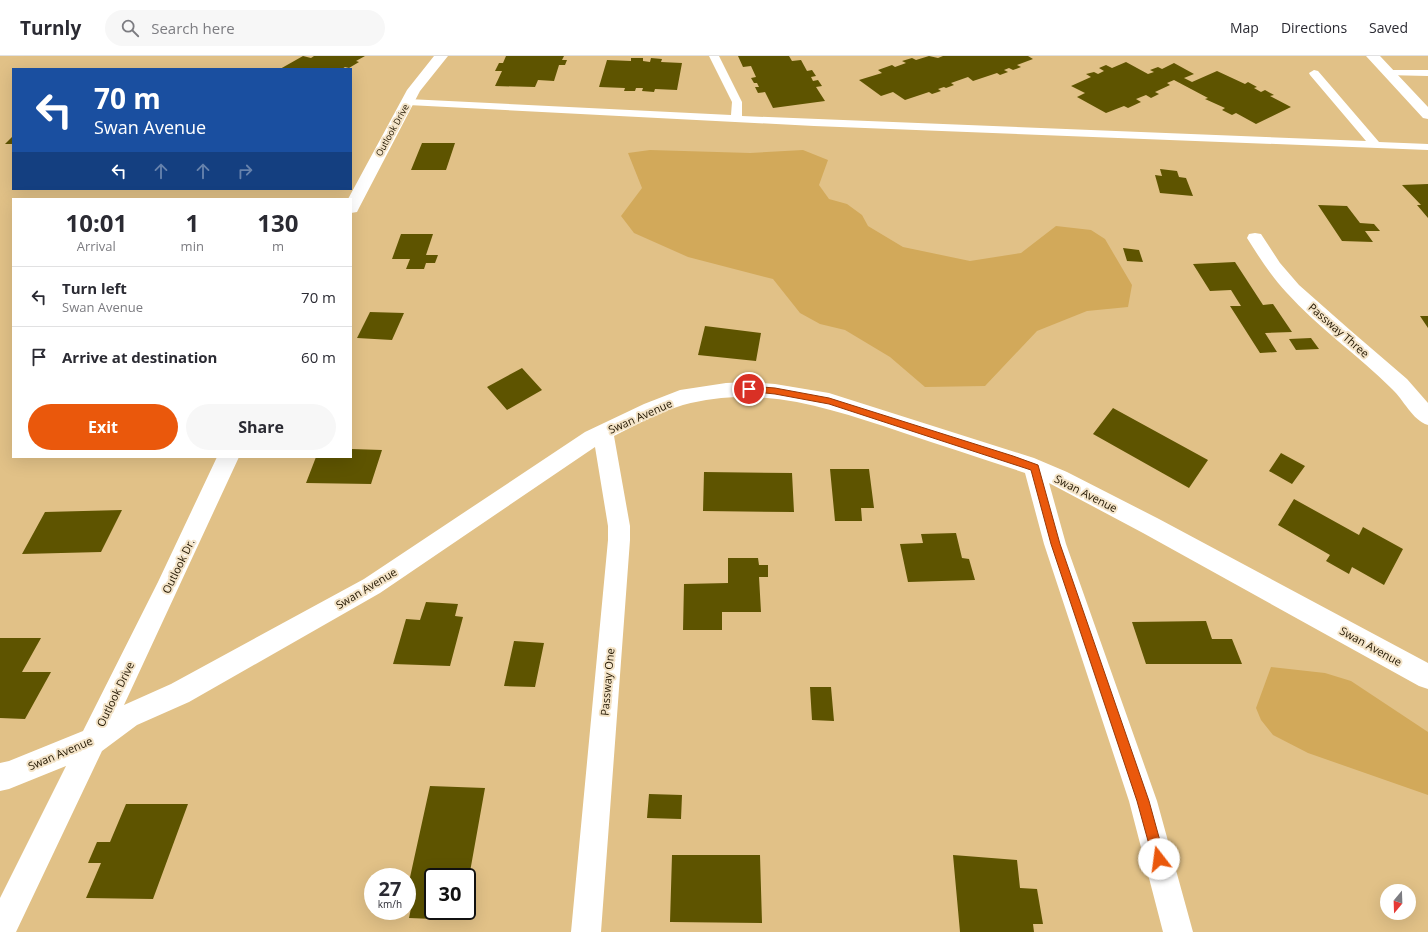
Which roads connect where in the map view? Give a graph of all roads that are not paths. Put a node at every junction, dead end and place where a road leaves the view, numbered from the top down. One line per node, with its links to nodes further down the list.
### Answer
1 (441, 56): 7 (street, Outlook Drive)
2 (714, 56): 9 (lane)
3 (1373, 56): 5 (street)
4 (1314, 73): 10 (lane)
5 (1389, 73): 6 (lane); 8 (street)
6 (1428, 73)
7 (408, 102): 9 (lane); 12 (street, Outlook Drive); 13 (street)
8 (1428, 115)
9 (736, 119): 10 (lane)
10 (1376, 145): 11 (lane)
11 (1428, 147)
12 (352, 206)
13 (352, 215)
14 (1255, 238): 15 (street, Passway Three)
15 (1428, 417)
16 (603, 433): 19 (street, Swan Avenue); 22 (street, Swan Avenue); 25 (street, Passway One)
17 (228, 458): 20 (street, Outlook Drive)
18 (232, 458): 20 (street, Outlook Dr.)
19 (1034, 467): 21 (street, Swan Avenue); 26 (street)
20 (126, 671): 22 (street, Outlook Drive)
21 (1428, 677)
22 (91, 742): 23 (street, Swan Avenue); 24 (street, Outlook Drive)
23 (0, 777)
24 (0, 931)
25 (586, 932)
26 (1178, 932)

